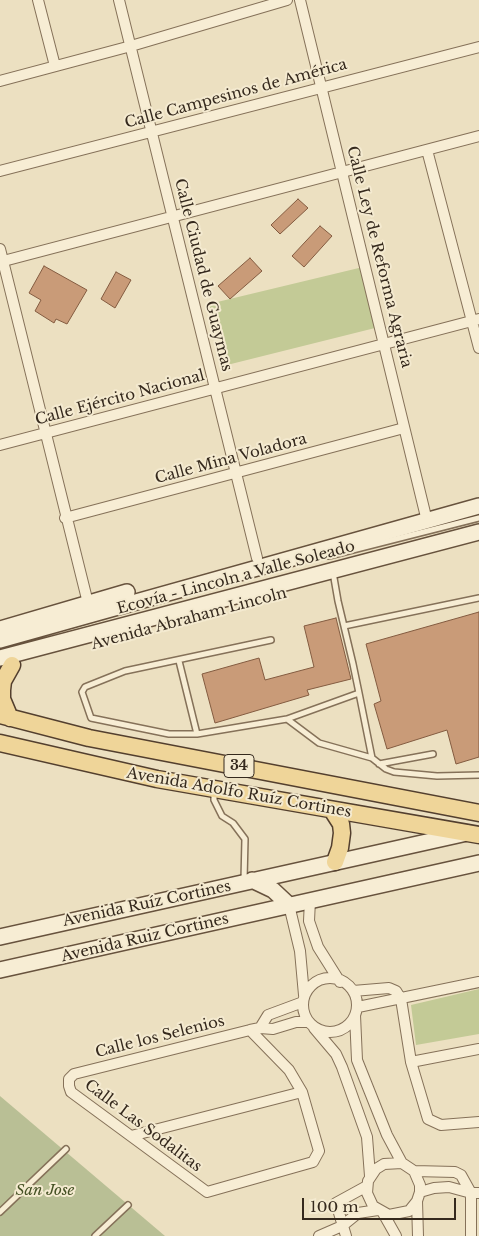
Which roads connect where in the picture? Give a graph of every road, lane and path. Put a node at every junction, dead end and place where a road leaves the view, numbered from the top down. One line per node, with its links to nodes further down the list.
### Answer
1 (38, 0): 7 (street)
2 (119, 0): 5 (street, Calle Ciudad de Guaymas)
3 (287, 0): 5 (street)
4 (300, 0): 9 (street, Calle Ley de Reforma Agraria)
5 (131, 46): 7 (street); 10 (street, Calle Ciudad de Guaymas)
6 (479, 47): 9 (street, Calle Campesinos de América)
7 (55, 66): 8 (street)
8 (0, 81)
9 (321, 86): 10 (street, Calle Campesinos de América); 14 (street, Calle Ley de Reforma Agraria)
10 (153, 132): 13 (street, Calle Campesinos de América); 15 (street, Calle Ciudad de Guaymas)
11 (479, 136): 12 (street)
12 (427, 150): 14 (street); 18 (street)
13 (0, 171)
14 (343, 171): 15 (street); 19 (street, Calle Ley de Reforma Agraria)
15 (172, 215): 17 (street); 21 (street, Calle Ciudad de Guaymas)
16 (0, 249): 17 (street)
17 (2, 261): 23 (street)
18 (475, 320): 19 (street, Calle Ejército Nacional); 20 (street)
19 (385, 342): 21 (street, Calle Ejército Nacional); 22 (street, Calle Ley de Reforma Agraria)
20 (479, 348)
21 (215, 388): 23 (street, Calle Ejército Nacional); 25 (street, Calle Ciudad de Guaymas)
22 (404, 428): 25 (street, Calle Mina Voladora); 29 (street, Calle Ley de Reforma Agraria)
23 (46, 433): 24 (street, Calle Ejército Nacional); 27 (street)
24 (0, 445)
25 (236, 473): 27 (street, Calle Mina Voladora); 33 (street, Calle Ciudad de Guaymas)
26 (479, 506): 29 (main road)
27 (65, 518): 39 (street)
28 (479, 518): 34 (lane)
29 (427, 521): 32 (main road)
30 (479, 525): 45 (lane, Ecovía - Lincoln a Valle Soleado)
31 (479, 532): 36 (main road, Avenida Abraham Lincoln)
32 (338, 544): 33 (main road); 42 (main road)
33 (257, 558): 39 (main road)
34 (321, 558)
35 (312, 560): 44 (lane)
36 (374, 560): 37 (main road, Avenida Abraham Lincoln); 45 (main road, Avenida Abraham Lincoln)
37 (334, 578): 40 (lane); 45 (main road, Avenida Abraham Lincoln)
38 (479, 598): 40 (lane)
39 (88, 603): 41 (main road)
40 (344, 626): 47 (lane)
41 (0, 627)
42 (0, 640)
43 (271, 640): 46 (lane)
44 (0, 646)
45 (3, 661): 48 (main road)
46 (179, 661): 50 (lane); 50 (lane)
47 (359, 693): 49 (lane); 53 (lane)
48 (5, 716): 56 (main road, Avenida Adolfo Ruíz Cortines / 34)
49 (287, 720): 50 (lane); 53 (lane)
50 (197, 734)
51 (0, 743): 57 (main road, Avenida Adolfo Ruíz Cortines / 34)
52 (433, 754): 54 (lane)
53 (372, 758): 54 (lane)
54 (378, 764): 55 (lane)
55 (479, 775)
56 (320, 781): 57 (main road); 59 (main road, Avenida Adolfo Ruíz Cortines / 34)
57 (214, 788): 58 (main road, Avenida Adolfo Ruíz Cortines / 34); 63 (lane)
58 (332, 810): 60 (main road, Avenida Adolfo Ruíz Cortines / 34); 61 (main road)
59 (479, 812)
60 (476, 832): 61 (main road, Avenida Ruíz Cortines)
61 (335, 862): 63 (main road, Avenida Ruíz Cortines)
62 (479, 863): 64 (main road)
63 (248, 882): 65 (main road); 66 (main road, Avenida Ruíz Cortines)
64 (310, 900): 65 (main road); 67 (street)
65 (289, 905): 67 (street); 70 (main road, Avenida Ruiz Cortines); 74 (street)
66 (75, 920): 68 (main road, Avenida Ruíz Cortines); 69 (main road)
67 (309, 921): 71 (street)
68 (0, 936)
69 (0, 945)
70 (0, 970)
71 (340, 982): 73 (street); 74 (street)
72 (479, 982): 75 (street)
73 (353, 991): 75 (street); 76 (street)
74 (303, 999): 77 (street); 78 (street, Calle los Selenios)
75 (401, 999): 76 (street); 80 (street)
76 (356, 1011): 77 (street); 86 (street)
77 (311, 1025): 78 (street, Calle los Selenios); 88 (street)
78 (255, 1029): 81 (street, Calle los Selenios); 82 (street)
79 (479, 1049): 80 (street)
80 (411, 1062): 83 (street)
81 (69, 1079): 84 (street, Calle Las Sodalitas)
82 (302, 1092): 84 (street); 84 (street, Calle Las Sodalitas)
83 (479, 1122)
84 (131, 1136)
85 (66, 1150): 92 (lane)
86 (402, 1163): 87 (street); 88 (street)
87 (414, 1171): 89 (street); 90 (street)
88 (368, 1181): 93 (street); 94 (street)
89 (475, 1193): 90 (street); 100 (street)
90 (419, 1196): 93 (street); 99 (street)
91 (128, 1205): 95 (lane)
92 (0, 1212)
93 (380, 1212): 94 (street); 98 (street)
94 (342, 1226): 96 (street); 97 (street)
95 (95, 1236)
96 (319, 1236)
97 (346, 1236)
98 (396, 1236)
99 (418, 1236)
100 (470, 1236)

